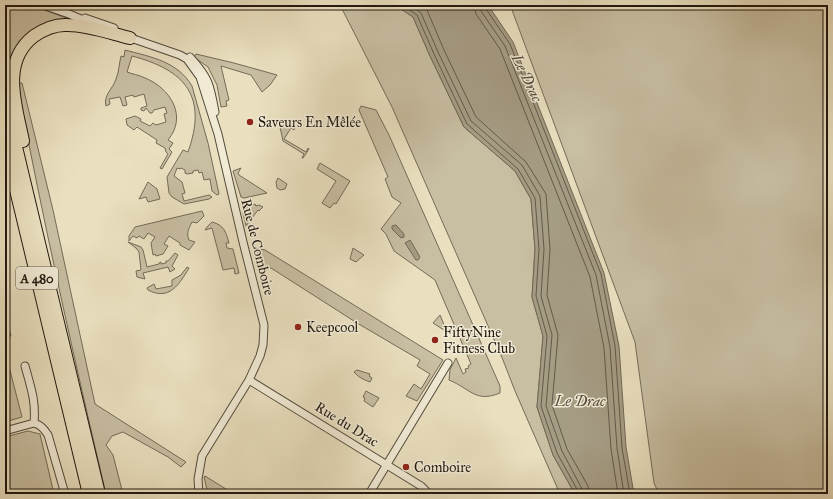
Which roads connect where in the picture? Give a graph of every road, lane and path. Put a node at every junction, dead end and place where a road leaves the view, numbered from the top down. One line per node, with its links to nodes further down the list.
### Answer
1 (43, 5): 2 (street)
2 (62, 11): 3 (street, Rue de Comboire); 5 (street)
3 (130, 38): 5 (street, Rue de Comboire); 7 (highway)
4 (5, 101): 7 (highway, A 480)
5 (218, 134): 10 (street, Rue de Comboire)
6 (5, 144): 15 (highway, A 480)
7 (29, 204): 16 (highway, A 480)
8 (448, 363): 13 (street)
9 (25, 366): 11 (street)
10 (249, 380): 13 (street, Rue du Drac); 17 (street, Rue de Comboire)
11 (34, 423): 12 (street); 14 (street)
12 (5, 431)
13 (387, 464): 18 (street); 19 (street, Rue du Drac)
14 (65, 494)
15 (89, 494)
16 (99, 494)
17 (200, 494)
18 (369, 494)
19 (429, 494)

